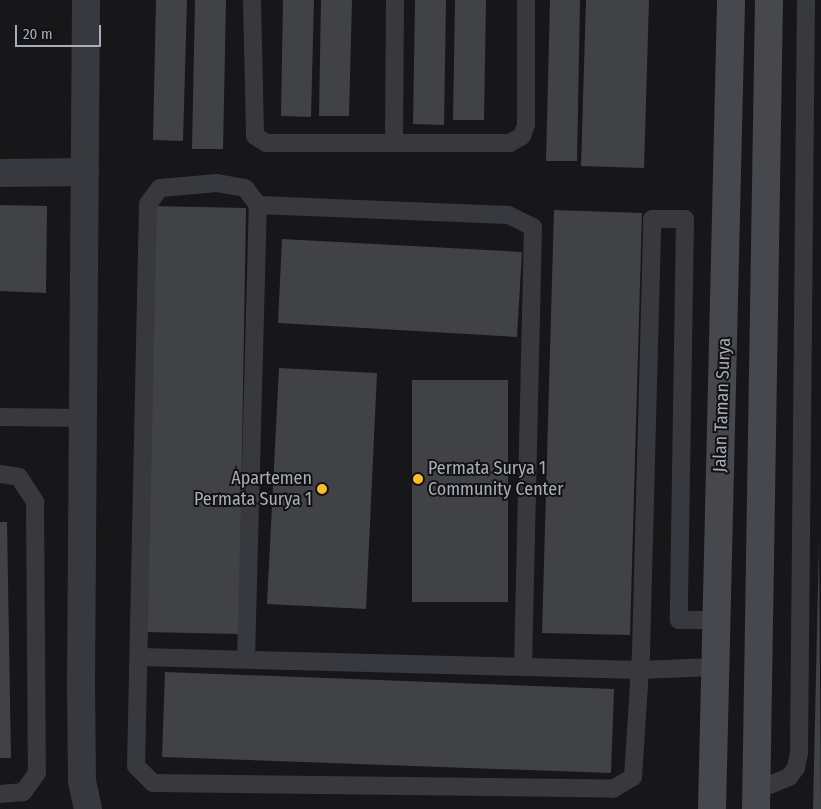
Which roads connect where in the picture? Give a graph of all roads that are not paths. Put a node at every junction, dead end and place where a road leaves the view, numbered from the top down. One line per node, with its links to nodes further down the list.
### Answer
1 (86, 0): 9 (street)
2 (252, 0): 8 (lane)
3 (395, 0): 8 (lane)
4 (526, 0): 8 (lane)
5 (731, 0): 15 (street, Jalan Taman Surya)
6 (769, 0): 22 (street)
7 (806, 0): 22 (lane)
8 (394, 143)
9 (85, 172): 10 (street); 13 (street)
10 (0, 173)
11 (258, 205): 16 (lane); 17 (lane); 18 (lane)
12 (0, 417): 13 (lane)
13 (82, 418): 23 (street)
14 (0, 474): 21 (lane)
15 (716, 620): 19 (street, Jalan Taman Surya); 20 (lane)
16 (140, 657): 17 (lane); 20 (lane)
17 (246, 657): 18 (lane)
18 (523, 667): 20 (lane)
19 (714, 668): 20 (lane); 24 (street, Jalan Taman Surya)
20 (640, 670)
21 (0, 794)
22 (757, 800)
23 (88, 809)
24 (712, 809)

